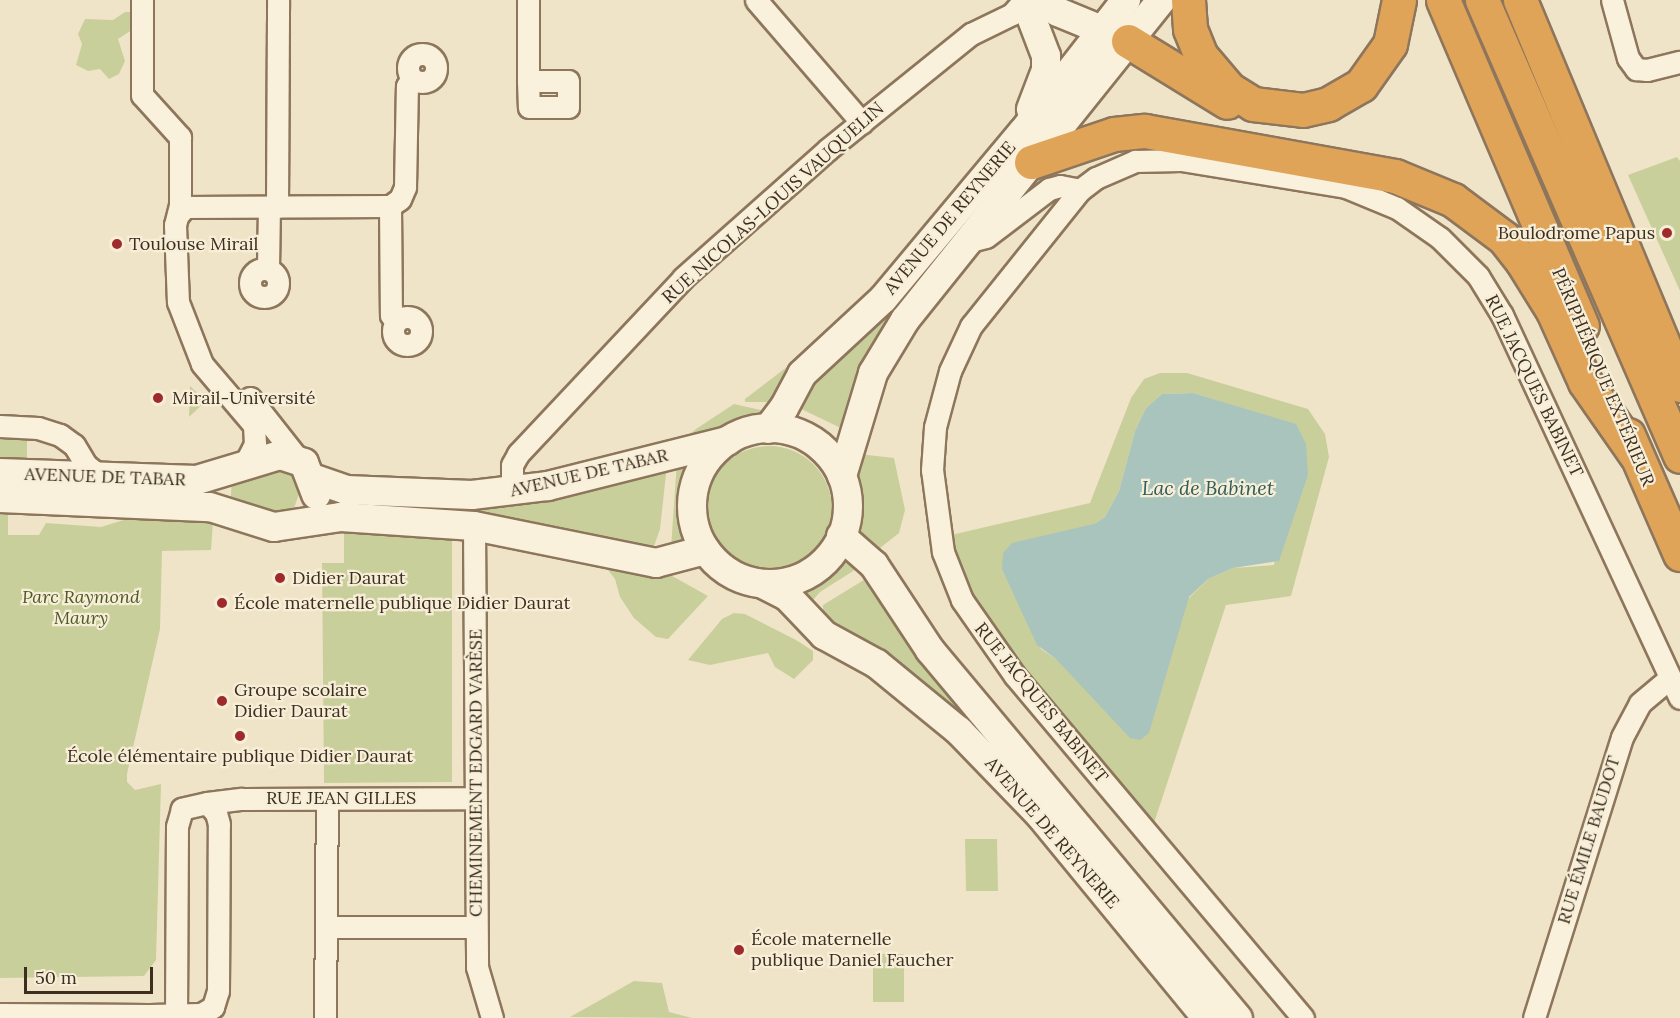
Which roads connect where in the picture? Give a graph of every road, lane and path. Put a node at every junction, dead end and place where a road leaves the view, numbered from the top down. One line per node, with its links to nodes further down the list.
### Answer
1 (142, 0): 26 (street)
2 (278, 0): 25 (street)
3 (528, 0): 19 (street)
4 (756, 0): 21 (street)
5 (1024, 0): 21 (street, RUE NICOLAS-LOUIS VAUQUELIN)
6 (1031, 0): 22 (main road)
7 (1042, 0): 16 (main road)
8 (1126, 0): 16 (main road, AVENUE DE REYNERIE)
9 (1161, 0): 16 (main road)
10 (1188, 0): 20 (highway)
11 (1399, 0): 20 (highway)
12 (1443, 0): 38 (highway, PÉRIPHÉRIQUE EXTÉRIEUR)
13 (1482, 0): 39 (highway)
14 (1520, 0): 29 (highway)
15 (1612, 0): 17 (street)
16 (1116, 36): 20 (highway); 22 (main road, AVENUE DE REYNERIE)
17 (1680, 62)
18 (412, 79): 24 (street)
19 (528, 81)
20 (1253, 104)
21 (862, 123): 46 (street, RUE NICOLAS-LOUIS VAUQUELIN)
22 (1026, 148): 27 (main road, AVENUE DE REYNERIE); 35 (main road, AVENUE DE REYNERIE); 38 (highway)
23 (1080, 190): 27 (street); 54 (street, RUE JACQUES BABINET); 67 (street, RUE JACQUES BABINET)
24 (390, 206): 25 (street); 30 (street)
25 (273, 208): 26 (street); 28 (street)
26 (178, 215): 31 (street)
27 (970, 241): 45 (main road, AVENUE DE REYNERIE)
28 (268, 269)
29 (1651, 312): 32 (main road); 33 (highway)
30 (396, 321)
31 (190, 333): 40 (street); 41 (street)
32 (1680, 356)
33 (1680, 385)
34 (0, 426): 36 (street)
35 (768, 429): 37 (main road); 45 (main road)
36 (60, 435): 43 (street); 44 (street)
37 (727, 441): 46 (main road, AVENUE DE TABAR); 51 (main road)
38 (1636, 455): 52 (highway, PÉRIPHÉRIQUE EXTÉRIEUR)
39 (1680, 456)
40 (244, 466): 41 (main road, AVENUE DE TABAR); 44 (main road, AVENUE DE TABAR)
41 (305, 468): 46 (main road, AVENUE DE TABAR); 48 (main road)
42 (0, 473): 43 (main road, AVENUE DE TABAR)
43 (56, 474): 44 (main road, AVENUE DE TABAR)
44 (100, 476)
45 (842, 477): 50 (main road)
46 (512, 491)
47 (0, 498): 48 (main road, AVENUE DE TABAR)
48 (308, 519): 49 (main road, AVENUE DE TABAR)
49 (474, 526): 51 (main road, AVENUE DE TABAR); 56 (street, CHEMINEMENT EDGARD VARÈSE)
50 (842, 536): 53 (main road); 66 (main road, AVENUE DE REYNERIE)
51 (705, 550): 53 (main road)
52 (1680, 554)
53 (763, 584): 65 (main road, AVENUE DE REYNERIE)
54 (1670, 678): 55 (street, RUE JACQUES BABINET); 68 (street, RUE ÉMILE BAUDOT)
55 (1680, 698)
56 (474, 798): 57 (street, RUE JEAN GILLES); 60 (street, CHEMINEMENT EDGARD VARÈSE)
57 (327, 799): 58 (street, RUE JEAN GILLES); 59 (street)
58 (207, 803): 62 (street, RUE JEAN GILLES); 62 (street)
59 (327, 927): 60 (street); 63 (street)
60 (476, 927): 64 (street, CHEMINEMENT EDGARD VARÈSE)
61 (0, 1014): 62 (street)
62 (176, 1014)
63 (325, 1018)
64 (492, 1018)
65 (1207, 1018)
66 (1239, 1018)
67 (1303, 1018)
68 (1534, 1018)

